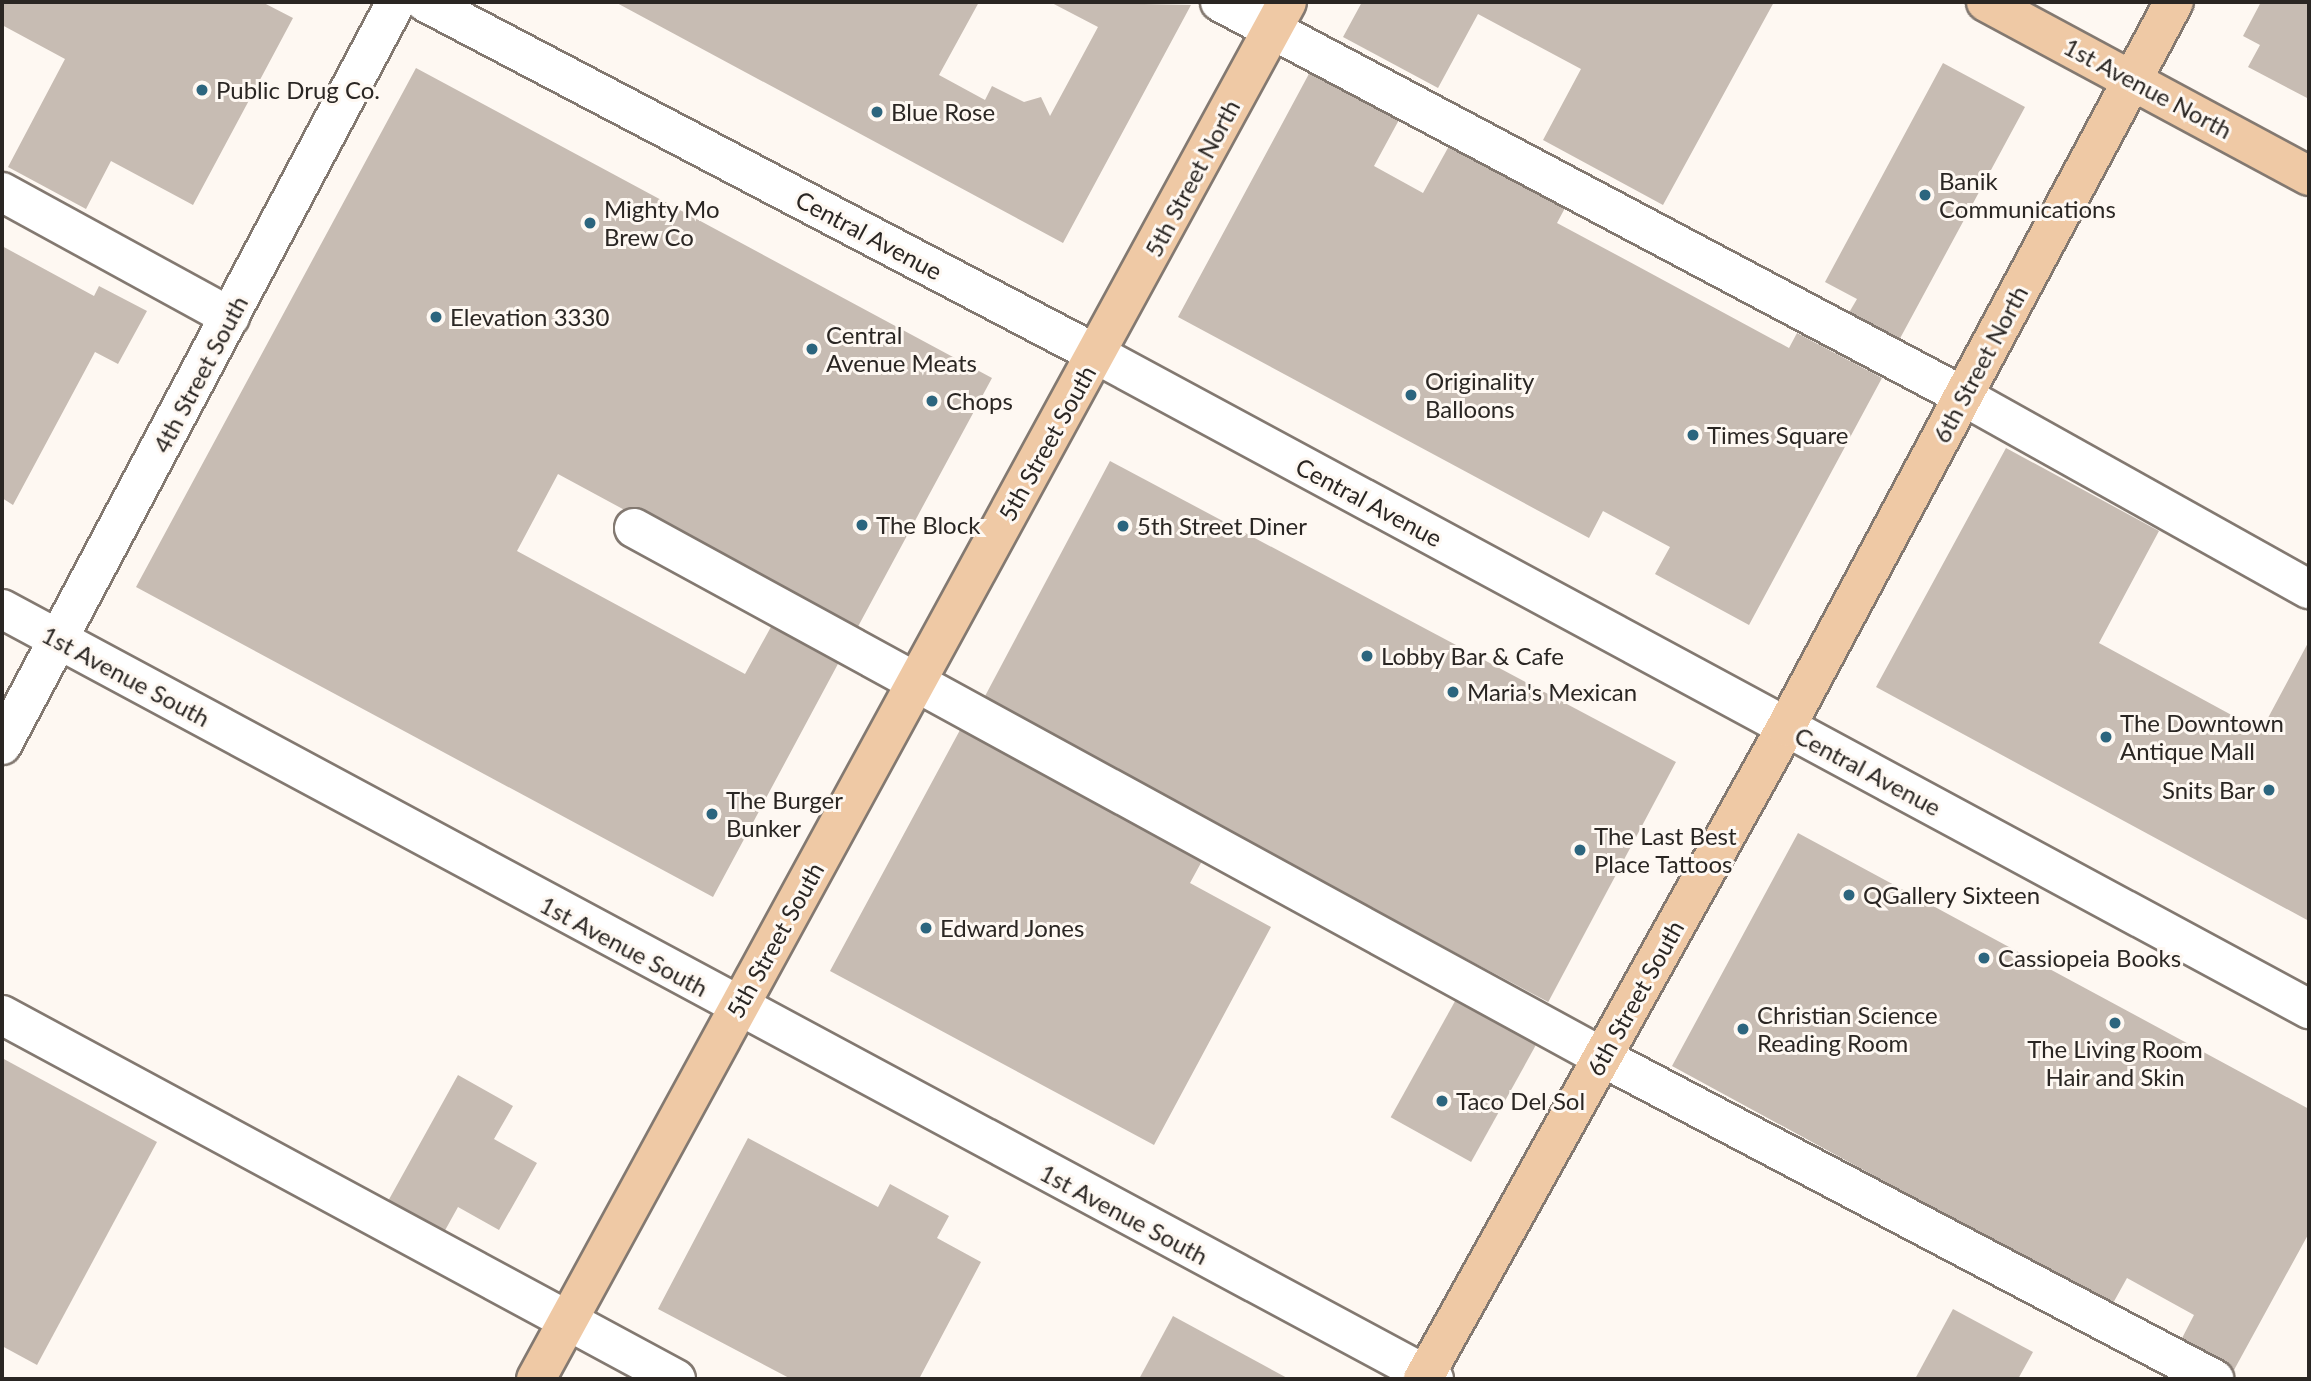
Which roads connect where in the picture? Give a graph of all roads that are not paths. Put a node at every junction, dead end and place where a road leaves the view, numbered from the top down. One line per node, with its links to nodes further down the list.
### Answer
1 (396, 2): 10 (street, 4th Street South)
2 (425, 2): 11 (street, Central Avenue)
3 (1220, 2): 6 (street)
4 (1986, 2): 7 (main road, 1st Avenue North)
5 (2174, 2): 7 (main road, 6th Street North)
6 (1279, 16): 11 (main road, 5th Street North); 12 (street)
7 (2133, 79): 8 (main road, 1st Avenue North); 12 (main road, 6th Street North)
8 (2309, 176)
9 (2, 192): 10 (street)
10 (230, 317): 16 (street, 4th Street South)
11 (1096, 354): 17 (main road, 5th Street South); 18 (street, Central Avenue)
12 (1963, 396): 14 (street); 18 (main road, 6th Street North)
13 (634, 528): 17 (street)
14 (2309, 589)
15 (2, 609): 16 (street, 1st Avenue South)
16 (60, 640): 19 (street, 4th Street South); 20 (street, 1st Avenue South)
17 (916, 681): 20 (main road, 5th Street South); 23 (street)
18 (1786, 727): 21 (street, Central Avenue); 23 (main road, 6th Street South)
19 (2, 745)
20 (737, 1007): 24 (main road, 5th Street South); 25 (street, 1st Avenue South)
21 (2309, 1009)
22 (2, 1015): 24 (street)
23 (1602, 1057): 25 (main road, 6th Street South); 28 (street)
24 (568, 1321): 26 (main road, 5th Street South); 27 (street)
25 (1427, 1378)
26 (536, 1379)
27 (676, 1379)
28 (2214, 1379)

